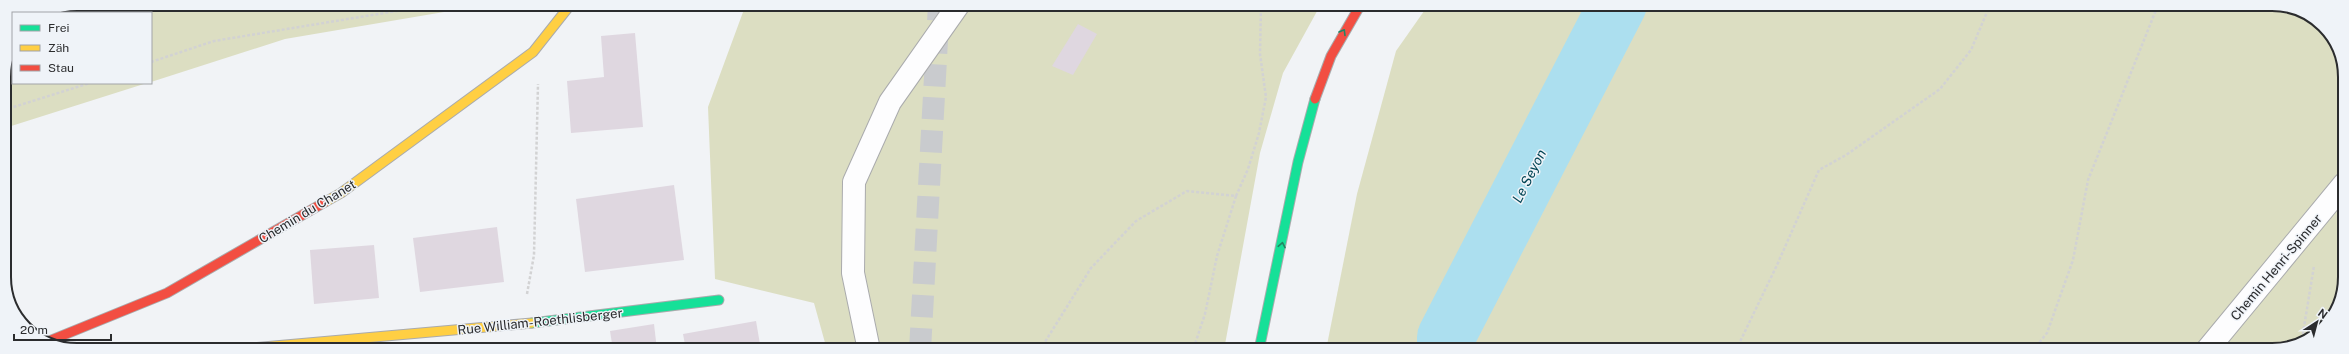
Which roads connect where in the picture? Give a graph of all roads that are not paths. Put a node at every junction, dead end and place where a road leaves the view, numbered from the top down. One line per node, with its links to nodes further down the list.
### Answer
1 (565, 11): 8 (main road, Chemin du Chanet)
2 (954, 11): 10 (street)
3 (1356, 11): 5 (main road, one-way to 3)
4 (2338, 191): 12 (street, Chemin Henri-Spinner)
5 (1275, 283): 7 (main road); 11 (main road)
6 (719, 300): 9 (main road, Rue William-Roethlisberger)
7 (1274, 328)
8 (55, 339)
9 (306, 343)
10 (868, 343)
11 (1261, 343)
12 (2213, 343)

